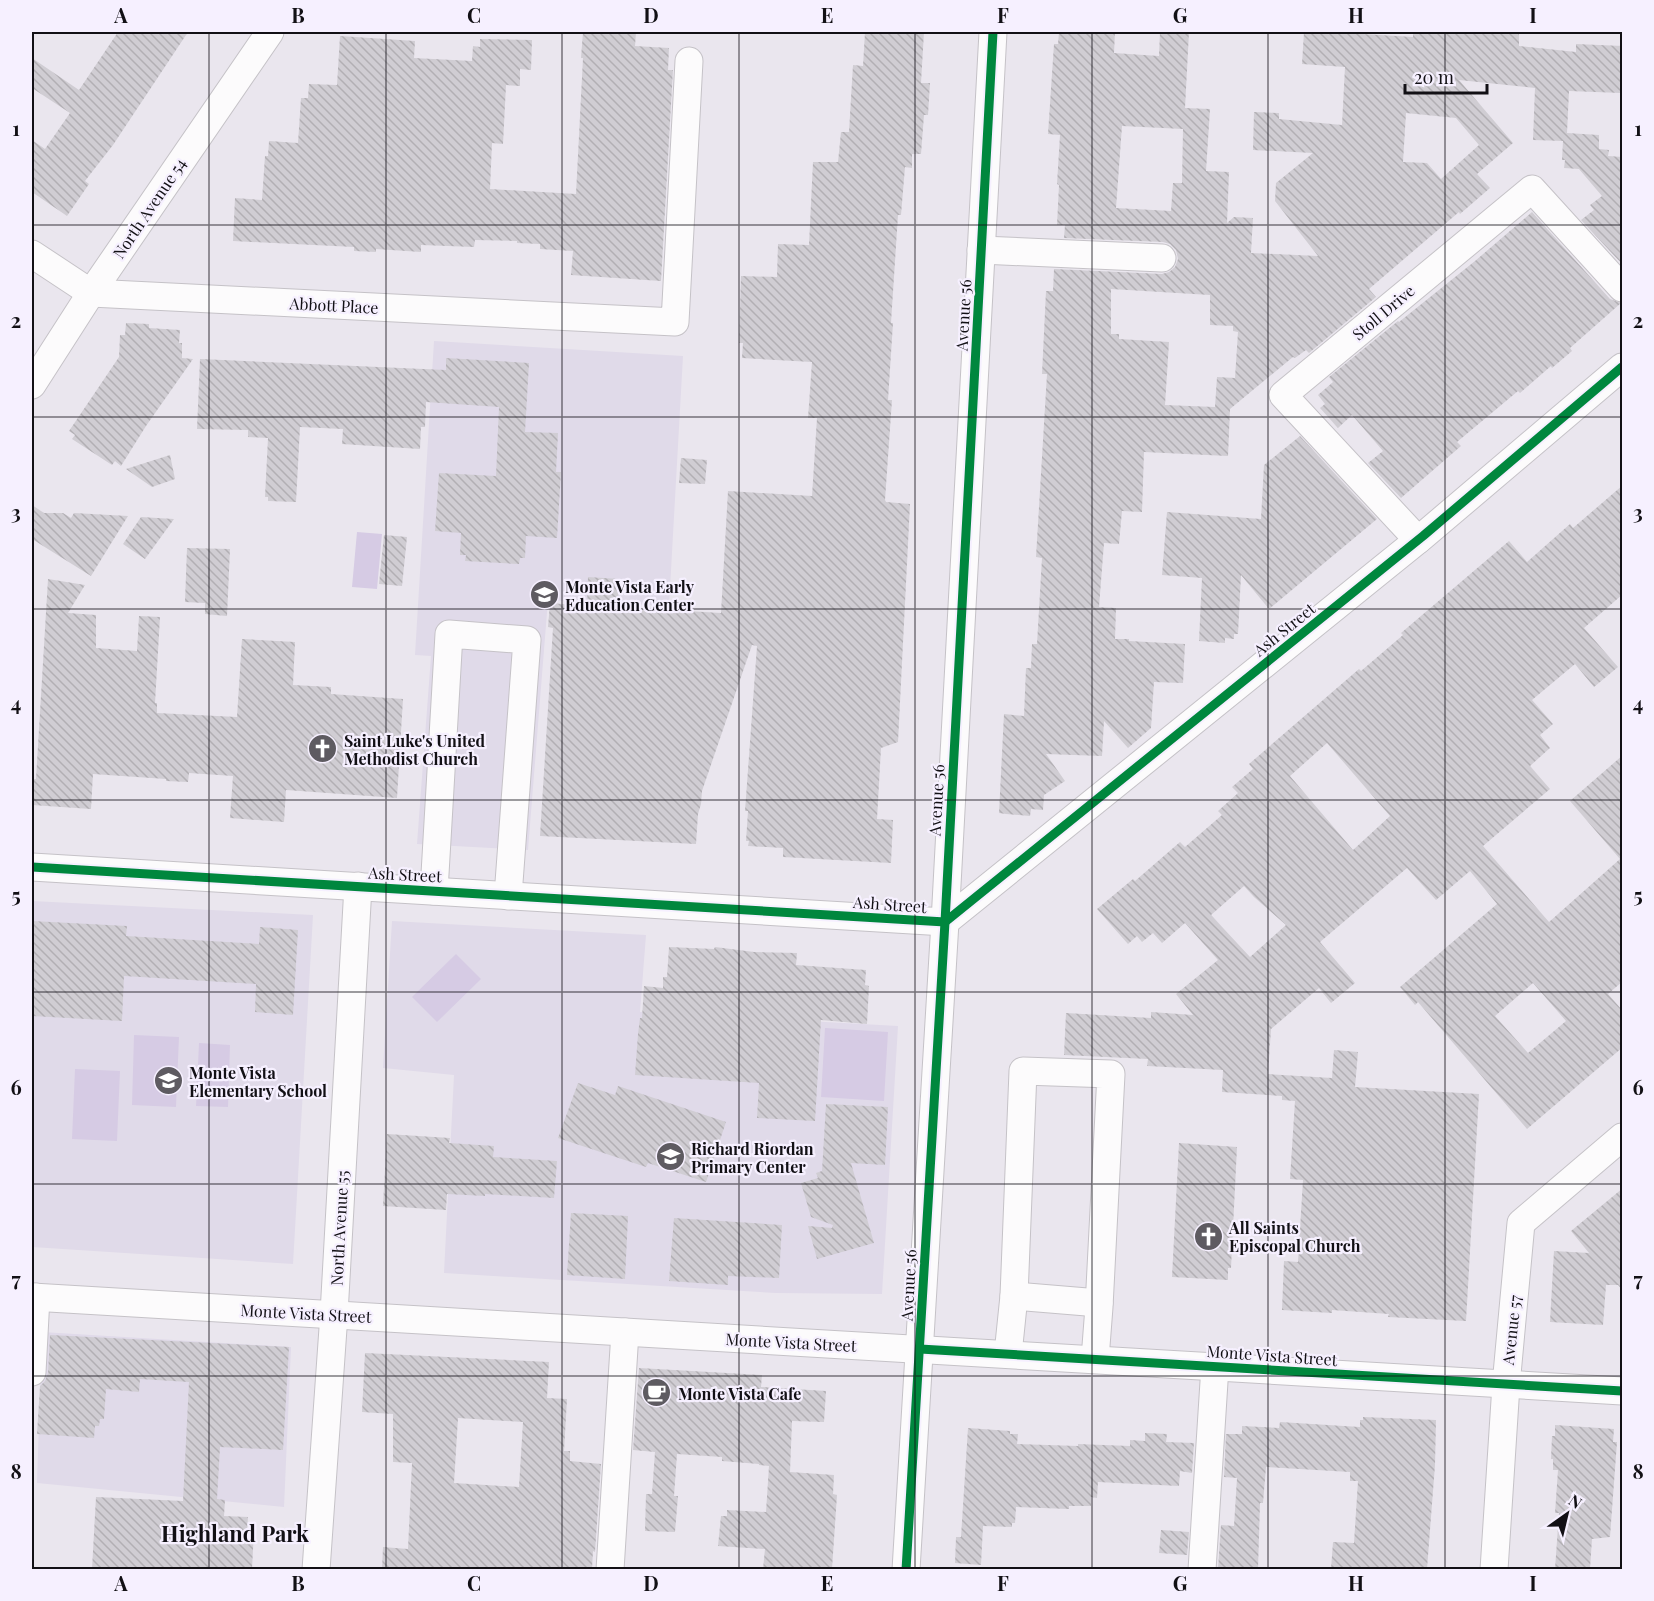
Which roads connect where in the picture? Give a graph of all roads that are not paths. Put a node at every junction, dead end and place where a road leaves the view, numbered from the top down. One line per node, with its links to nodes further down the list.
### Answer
1 (270, 32): 8 (street, North Avenue 54)
2 (993, 32): 4 (street, Avenue 56)
3 (688, 61): 8 (street, Abbott Place)
4 (981, 250): 6 (street); 16 (street, Avenue 56)
5 (32, 254): 8 (street)
6 (1162, 258)
7 (1623, 288): 11 (street, Stoll Drive)
8 (91, 293): 10 (street, North Avenue 54)
9 (1623, 367): 11 (street, Ash Street)
10 (32, 385)
11 (1418, 540): 16 (street, Ash Street)
12 (32, 867): 13 (street, Ash Street)
13 (358, 886): 14 (street, Ash Street); 21 (street, North Avenue 55)
14 (434, 891): 15 (street, Ash Street); 15 (street)
15 (508, 896): 16 (street, Ash Street)
16 (945, 922): 23 (street, Avenue 56)
17 (1623, 1137): 28 (street, Avenue 57)
18 (1014, 1296): 20 (street); 20 (street); 24 (street)
19 (34, 1297): 21 (street, Monte Vista Street); 27 (street)
20 (1099, 1303): 25 (street)
21 (334, 1314): 22 (street, Monte Vista Street); 30 (street, North Avenue 55)
22 (625, 1332): 23 (street, Monte Vista Street); 31 (street)
23 (920, 1349): 24 (street, Monte Vista Street); 32 (street, Avenue 56)
24 (1008, 1354): 25 (street, Monte Vista Street)
25 (1095, 1359): 26 (street, Monte Vista Street)
26 (1215, 1366): 28 (street, Monte Vista Street); 33 (street)
27 (32, 1372)
28 (1506, 1385): 29 (street, Monte Vista Street); 34 (street, Avenue 57)
29 (1623, 1392)
30 (316, 1569)
31 (610, 1569)
32 (906, 1569)
33 (1202, 1569)
34 (1494, 1569)

